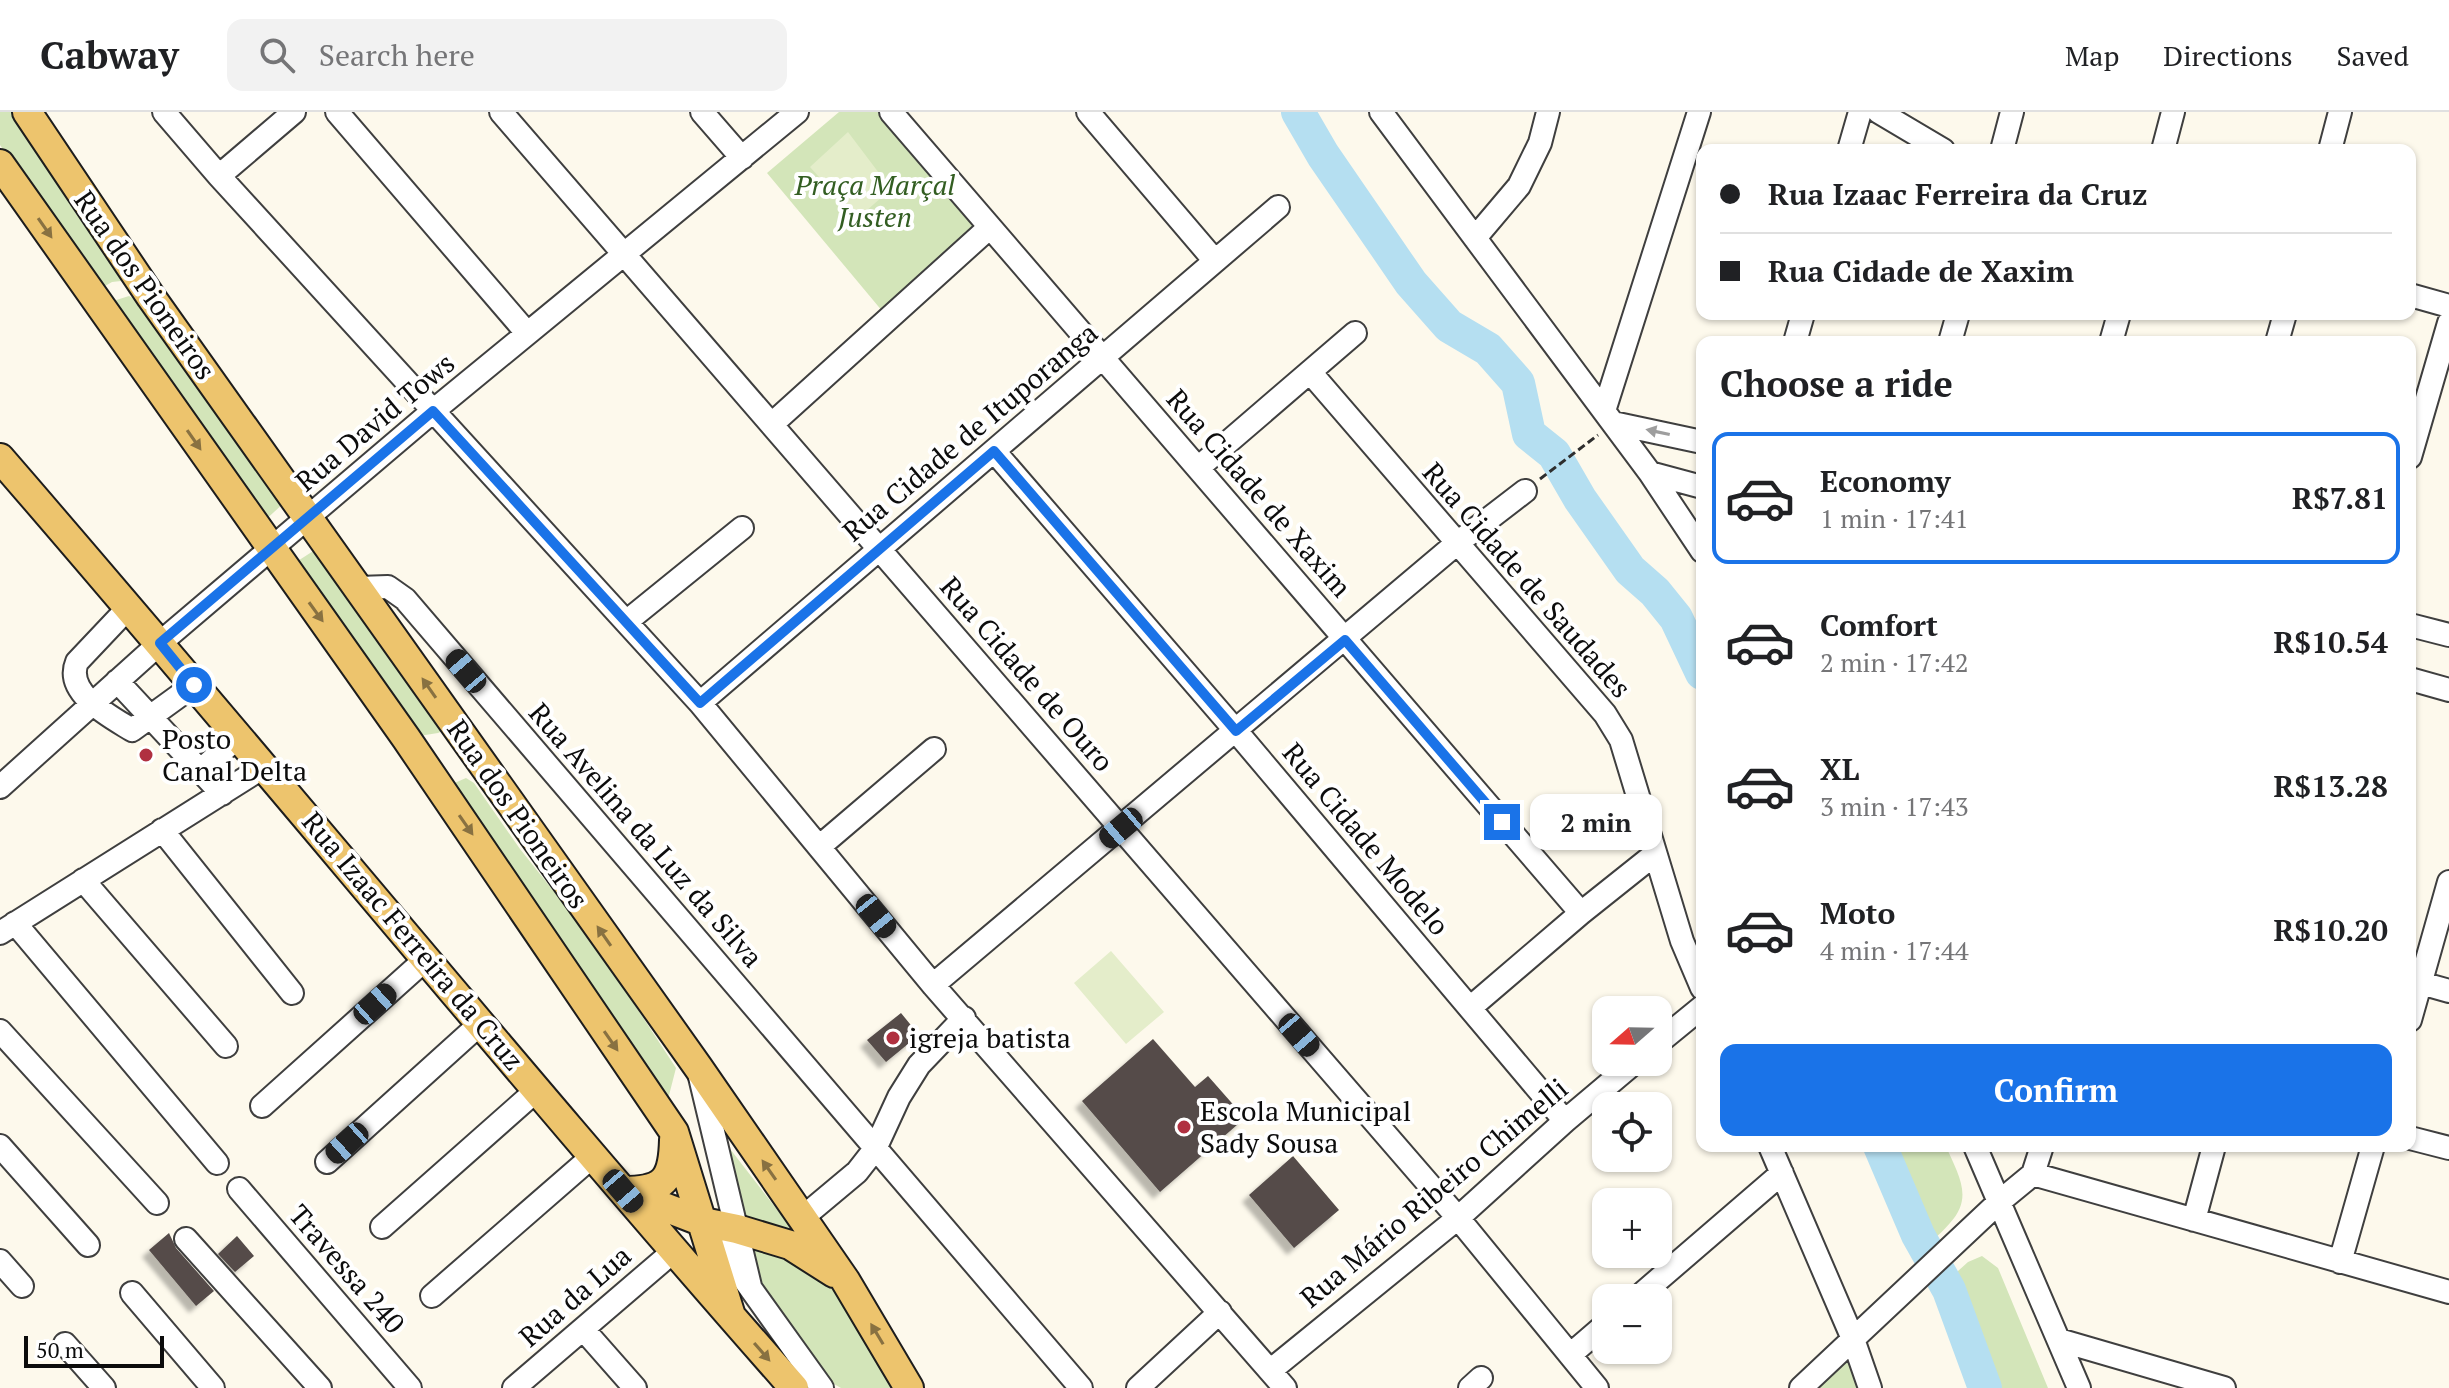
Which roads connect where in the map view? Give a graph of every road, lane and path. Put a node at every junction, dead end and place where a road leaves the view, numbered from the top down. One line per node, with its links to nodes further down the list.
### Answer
1 (27, 112): 31 (main road, Rua dos Pioneiros)
2 (164, 112): 25 (street)
3 (294, 112): 25 (street)
4 (337, 112): 36 (street)
5 (501, 112): 29 (street, Rua Cidade de Ouro)
6 (702, 112): 23 (street)
7 (797, 112): 23 (street, Rua David Tows)
8 (891, 112): 27 (street, Rua Cidade de Xaxim)
9 (1088, 112): 30 (street)
10 (1381, 112): 28 (street)
11 (1548, 112): 28 (street)
12 (1699, 112): 41 (street)
13 (1860, 112): 18 (street)
14 (1879, 112): 19 (street)
15 (2012, 112): 20 (street)
16 (2173, 112): 21 (street)
17 (2340, 112): 22 (street)
18 (1851, 144)
19 (1933, 144)
20 (2004, 144)
21 (2165, 144)
22 (2332, 144)
23 (742, 158): 29 (street, Rua David Tows)
24 (0, 164): 33 (main road, Rua dos Pioneiros, one-way to 33)
25 (219, 176): 40 (street)
26 (1278, 207): 30 (street, Rua Cidade de Ituporanga)
27 (990, 227): 38 (street, Rua Cidade de Xaxim); 42 (street)
28 (1475, 238): 41 (street)
29 (625, 254): 36 (street, Rua David Tows); 42 (street, Rua Cidade de Ouro)
30 (1215, 261): 38 (street, Rua Cidade de Ituporanga)
31 (151, 297): 33 (main road); 51 (main road, Rua dos Pioneiros)
32 (2416, 297): 34 (street)
33 (96, 301): 56 (main road, Rua dos Pioneiros, one-way to 56)
34 (2449, 306)
35 (2449, 323): 43 (street)
36 (527, 333): 40 (street, Rua David Tows)
37 (1355, 333): 39 (street)
38 (1104, 359): 45 (street, Rua Cidade de Ituporanga); 47 (street, Rua Cidade de Xaxim)
39 (1310, 372): 47 (street); 54 (street, Rua Cidade de Saudades)
40 (433, 411): 51 (street, Rua David Tows); 59 (street)
41 (1609, 417): 44 (street, one-way to 41); 48 (street); 50 (path)
42 (772, 424): 55 (street, Rua Cidade de Ouro)
43 (2416, 436)
44 (1696, 440)
45 (994, 451): 55 (street, Rua Cidade de Ituporanga); 71 (street, Rua Cidade Modelo)
46 (0, 458): 58 (main road, Rua Izaac Ferreira da Cruz)
47 (1198, 468): 62 (street, Rua Cidade de Xaxim)
48 (1650, 473): 49 (street); 53 (street)
49 (1696, 485)
50 (1530, 488): 54 (street)
51 (308, 518): 56 (street, Rua David Tows); 57 (main road, Rua dos Pioneiros)
52 (742, 528): 59 (street)
53 (1696, 542)
54 (1456, 544): 62 (street); 85 (street, Rua Cidade de Saudades)
55 (879, 548): 68 (street, Rua Cidade de Ituporanga); 82 (street, Rua Cidade de Ouro)
56 (270, 549): 63 (street, Rua David Tows); 74 (main road, Rua dos Pioneiros, one-way to 74)
57 (358, 588): 72 (main road, Rua dos Pioneiros, one-way to 57); 112 (street, Rua Avelina da Luz da Silva)
58 (129, 607): 63 (main road, Rua Izaac Ferreira da Cruz); 69 (street)
59 (626, 622): 68 (street)
60 (2416, 627): 61 (street)
61 (2449, 635)
62 (1345, 640): 71 (street); 88 (street, Rua Cidade de Xaxim)
63 (160, 643): 64 (street, Rua David Tows); 66 (main road, Rua Izaac Ferreira da Cruz)
64 (117, 681): 69 (street, Rua David Tows); 70 (street)
65 (2416, 681): 67 (street)
66 (194, 685): 70 (street); 73 (main road, Rua Izaac Ferreira da Cruz)
67 (2449, 690)
68 (700, 703): 84 (street)
69 (91, 705): 70 (street); 80 (street, Rua David Tows)
70 (151, 716): 77 (street)
71 (1236, 731): 82 (street); 96 (street, Rua Cidade Modelo)
72 (460, 732): 74 (main road); 78 (main road, Rua dos Pioneiros)
73 (239, 736): 76 (main road, Rua Izaac Ferreira da Cruz); 77 (street)
74 (406, 738): 79 (main road, Rua dos Pioneiros)
75 (934, 749): 84 (street)
76 (265, 766): 81 (street); 90 (main road, Rua Izaac Ferreira da Cruz)
77 (200, 771): 81 (street)
78 (491, 775): 79 (main road); 103 (main road, Rua dos Pioneiros, one-way to 78)
79 (435, 779): 108 (main road, Rua dos Pioneiros, one-way to 108)
80 (0, 787)
81 (222, 794): 83 (street)
82 (1121, 828): 93 (street); 128 (street, Rua Cidade de Ouro)
83 (162, 830): 86 (street); 95 (street)
84 (819, 847): 93 (street)
85 (1655, 854): 88 (street); 91 (street, Rua Cidade de Saudades)
86 (83, 880): 89 (street); 102 (street)
87 (2449, 882): 92 (street)
88 (1581, 913): 96 (street)
89 (7, 928): 120 (street)
90 (427, 958): 99 (main road, Rua Izaac Ferreira da Cruz); 106 (street)
91 (1696, 974)
92 (2416, 982): 94 (street)
93 (933, 985): 98 (street)
94 (2449, 991)
95 (292, 993)
96 (1470, 1008): 107 (street, Rua Cidade Modelo)
97 (1696, 1012): 101 (street)
98 (964, 1018): 112 (street); 145 (street)
99 (481, 1023): 105 (main road, Rua Izaac Ferreira da Cruz); 119 (street)
100 (0, 1031): 126 (street)
101 (1672, 1032)
102 (226, 1046)
103 (698, 1067): 127 (main road, Rua dos Pioneiros, one-way to 103); 132 (street)
104 (1618, 1076): 107 (street, Rua Mário Ribeiro Chimelli)
105 (538, 1089): 118 (main road, Rua Izaac Ferreira da Cruz); 131 (street)
106 (262, 1106)
107 (1565, 1121): 128 (street, Rua Mário Ribeiro Chimelli)
108 (674, 1132): 124 (main road); 130 (main road, Rua dos Pioneiros)
109 (2416, 1140): 111 (street)
110 (0, 1146): 134 (street)
111 (2449, 1148)
112 (875, 1149): 127 (street); 163 (street, Rua Avelina da Luz da Silva)
113 (1773, 1152): 121 (street)
114 (1978, 1152): 125 (street)
115 (2040, 1152): 122 (street)
116 (2212, 1152): 129 (street)
117 (2371, 1152): 137 (street)
118 (594, 1155): 124 (main road, Rua Izaac Ferreira da Cruz); 144 (street)
119 (327, 1162)
120 (217, 1163)
121 (1782, 1173): 139 (street); 149 (street)
122 (2033, 1174): 125 (street); 129 (street)
123 (239, 1189): 159 (street, Travessa 240)
124 (623, 1191): 130 (main road); 135 (main road, Rua Izaac Ferreira da Cruz)
125 (1999, 1202): 149 (street); 150 (street)
126 (157, 1203)
127 (802, 1218): 138 (main road, Rua dos Pioneiros)
128 (1458, 1218): 152 (street, Rua Cidade de Ouro); 153 (street, Rua Mário Ribeiro Chimelli)
129 (2194, 1220): 137 (street)
130 (703, 1222): 132 (main road); 141 (street); 146 (main road, Rua dos Pioneiros)
131 (382, 1227)
132 (737, 1229): 138 (main road); 141 (street)
133 (186, 1239): 158 (street)
134 (88, 1245)
135 (675, 1250): 146 (main road, Rua Izaac Ferreira da Cruz); 147 (street, Rua da Lua)
136 (0, 1261): 140 (street)
137 (2340, 1262): 142 (street)
138 (845, 1280): 162 (main road, one-way to 138)
139 (1653, 1284)
140 (22, 1286)
141 (750, 1286): 154 (street)
142 (2449, 1292)
143 (132, 1293): 157 (street)
144 (432, 1296)
145 (1220, 1312): 153 (street); 164 (street)
146 (731, 1316): 154 (main road, Rua Izaac Ferreira da Cruz, one-way to 154)
147 (583, 1329): 155 (street, Rua da Lua); 160 (street)
148 (1592, 1336): 152 (street)
149 (1853, 1339): 167 (street); 168 (street)
150 (2059, 1340): 169 (street); 170 (street)
151 (65, 1344): 156 (street)
152 (1570, 1355): 166 (street, Rua Cidade de Ouro)
153 (1271, 1370): 165 (street)
154 (810, 1384): 161 (street)
155 (518, 1387)
156 (104, 1388)
157 (213, 1388)
158 (320, 1388)
159 (410, 1388)
160 (635, 1388)
161 (834, 1388)
162 (909, 1388)
163 (1081, 1388)
164 (1138, 1388)
165 (1285, 1388)
166 (1597, 1388)
167 (1801, 1388)
168 (1870, 1388)
169 (2079, 1388)
170 (2224, 1388)

